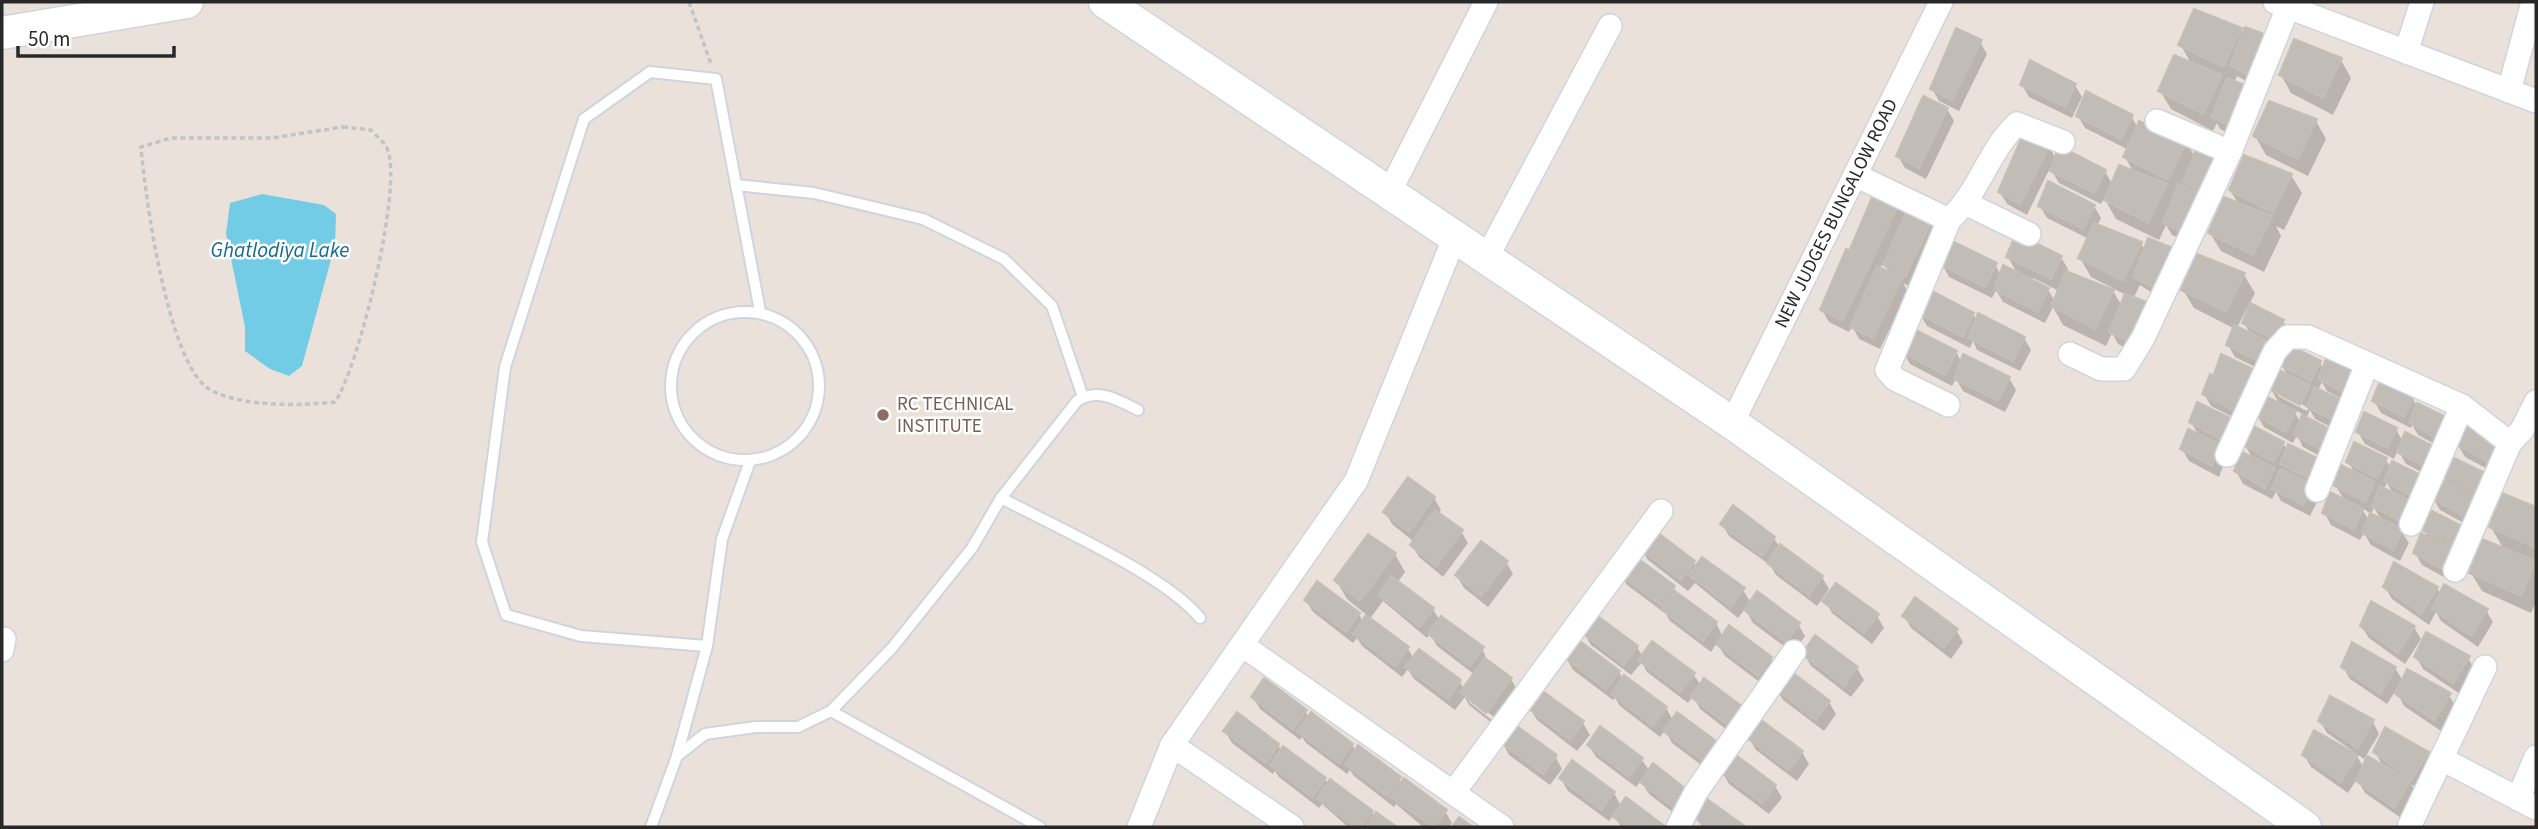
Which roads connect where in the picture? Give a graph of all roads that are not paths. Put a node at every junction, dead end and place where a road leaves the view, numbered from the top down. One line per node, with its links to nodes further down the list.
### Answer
1 (187, 2): 9 (street)
2 (1105, 2): 18 (street)
3 (1486, 2): 18 (street)
4 (1941, 2): 16 (street, NEW JUDGES BUNGALOW ROAD)
5 (2422, 2): 10 (street)
6 (2533, 2): 11 (street)
7 (2282, 4): 10 (street); 15 (street)
8 (1610, 26): 23 (street)
9 (2, 33)
10 (2406, 52): 11 (street)
11 (2508, 91): 12 (street)
12 (2536, 102)
13 (2157, 121): 15 (street)
14 (2063, 142): 19 (street)
15 (2230, 152): 25 (street)
16 (1855, 175): 20 (street); 32 (street, NEW JUDGES BUNGALOW ROAD)
17 (736, 185): 24 (lane); 27 (lane); 43 (lane)
18 (1388, 195): 22 (street)
19 (1967, 204): 20 (street); 21 (street)
20 (1949, 220): 29 (street)
21 (2029, 234)
22 (1454, 239): 23 (street); 42 (street)
23 (1486, 260): 32 (street)
24 (760, 311): 35 (lane); 35 (lane)
25 (2070, 354)
26 (2367, 364): 30 (street); 34 (street); 36 (street)
27 (1083, 397): 31 (lane); 37 (lane)
28 (2536, 402): 33 (street)
29 (1948, 405)
30 (2462, 406): 33 (street); 39 (street)
31 (1138, 410)
32 (1732, 423): 59 (street)
33 (2510, 443): 40 (street)
34 (2227, 455)
35 (750, 461): 43 (lane)
36 (2317, 490)
37 (1001, 498): 41 (lane); 46 (lane)
38 (1661, 511): 51 (street)
39 (2411, 524)
40 (2455, 570)
41 (1200, 618)
42 (1242, 645): 47 (street); 51 (street)
43 (707, 646): 48 (lane)
44 (1794, 652): 58 (street)
45 (2485, 667): 50 (street)
46 (831, 710): 48 (lane); 54 (lane)
47 (1171, 745): 55 (street); 56 (street)
48 (677, 756): 53 (lane)
49 (2536, 757): 52 (street)
50 (2442, 759): 52 (street); 60 (street)
51 (1453, 793): 57 (street)
52 (2527, 803)
53 (651, 827)
54 (1040, 827)
55 (1139, 827)
56 (1292, 827)
57 (1502, 827)
58 (1678, 827)
59 (2305, 827)
60 (2409, 827)

